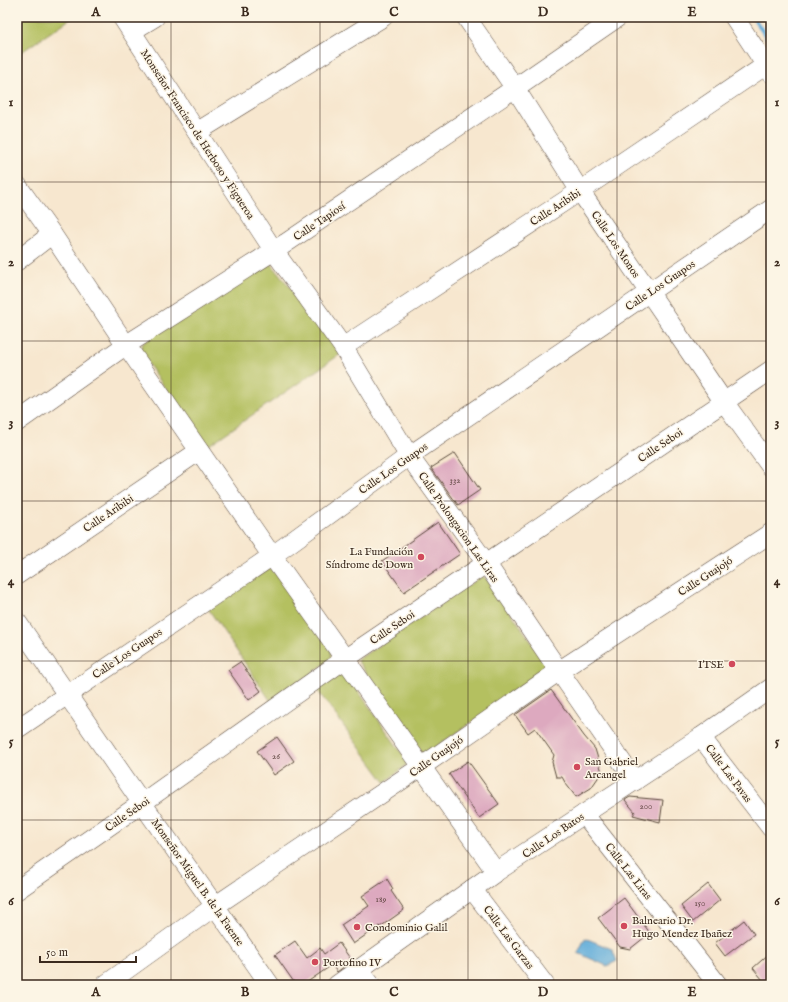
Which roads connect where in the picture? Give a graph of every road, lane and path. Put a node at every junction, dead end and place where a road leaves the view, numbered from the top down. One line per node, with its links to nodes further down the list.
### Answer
1 (155, 17): 6 (street)
2 (383, 17): 9 (street)
3 (466, 17): 8 (street, Calle Los Monos)
4 (618, 17): 8 (street, Calle Tapiosí)
5 (734, 17): 7 (street)
6 (127, 24): 9 (street, Monseñor Francisco de Herboso y Figueroa)
7 (768, 69): 11 (street, Calle Aribibi)
8 (515, 88): 11 (street, Calle Los Monos); 14 (street, Calle Tapiosí)
9 (198, 132): 14 (street, Monseñor Francisco de Herboso y Figueroa)
10 (17, 185): 13 (street)
11 (580, 191): 16 (street, Calle Los Monos); 18 (street, Calle Aribibi)
12 (771, 209): 16 (street, Calle Los Guapos)
13 (52, 234): 15 (street); 17 (street)
14 (274, 251): 17 (street, Calle Tapiosí); 18 (street, Calle Prolongacion Las Liras)
15 (17, 261)
16 (649, 292): 20 (street, Calle Los Monos); 23 (street, Calle Los Guapos)
17 (126, 345): 21 (street, Calle Tapiosí); 22 (street)
18 (343, 347): 23 (street, Calle Prolongacion Las Liras)
19 (771, 370): 20 (street, Calle Seboi)
20 (724, 402): 24 (street, Calle Los Monos); 27 (street, Calle Seboi)
21 (17, 422)
22 (199, 451): 26 (street); 28 (street, Calle Aribibi)
23 (409, 456): 26 (street, Calle Los Guapos); 27 (street, Calle Prolongacion Las Liras)
24 (771, 467)
25 (771, 533): 31 (street, Calle Guajojó)
26 (272, 556): 30 (street); 33 (street, Calle Los Guapos)
27 (486, 563): 30 (street, Calle Seboi); 31 (street, Calle Prolongacion Las Liras)
28 (17, 575)
29 (17, 622): 33 (street, Monseñor Miguel B. de la Fuente)
30 (345, 659): 36 (street); 38 (street, Calle Seboi)
31 (559, 671): 36 (street, Calle Guajojó); 37 (street, Calle Prolongacion Las Liras)
32 (771, 688): 35 (street, Calle Los Batos)
33 (66, 694): 34 (street, Calle Los Guapos); 38 (street, Monseñor Miguel B. de la Fuente)
34 (17, 729)
35 (701, 736): 37 (street, Calle Los Batos); 40 (street, Calle Las Pavas)
36 (421, 767): 41 (street); 44 (street, Calle Guajojó)
37 (635, 781): 39 (street, Calle Los Batos)
38 (142, 803): 43 (street, Calle Seboi); 44 (street, Monseñor Miguel B. de la Fuente)
39 (584, 814): 41 (street, Calle Los Batos); 51 (street, Calle Las Liras)
40 (771, 828)
41 (496, 872): 42 (street, Calle Los Batos)
42 (472, 889): 45 (street, Calle Los Batos); 50 (street, Calle Las Garzas)
43 (17, 890)
44 (215, 906): 46 (street, Calle Guajojó); 47 (street, Monseñor Miguel B. de la Fuente)
45 (360, 970): 48 (street, Calle Los Batos); 49 (street)
46 (105, 985)
47 (270, 985)
48 (338, 985)
49 (371, 985)
50 (545, 985)
51 (718, 985)

